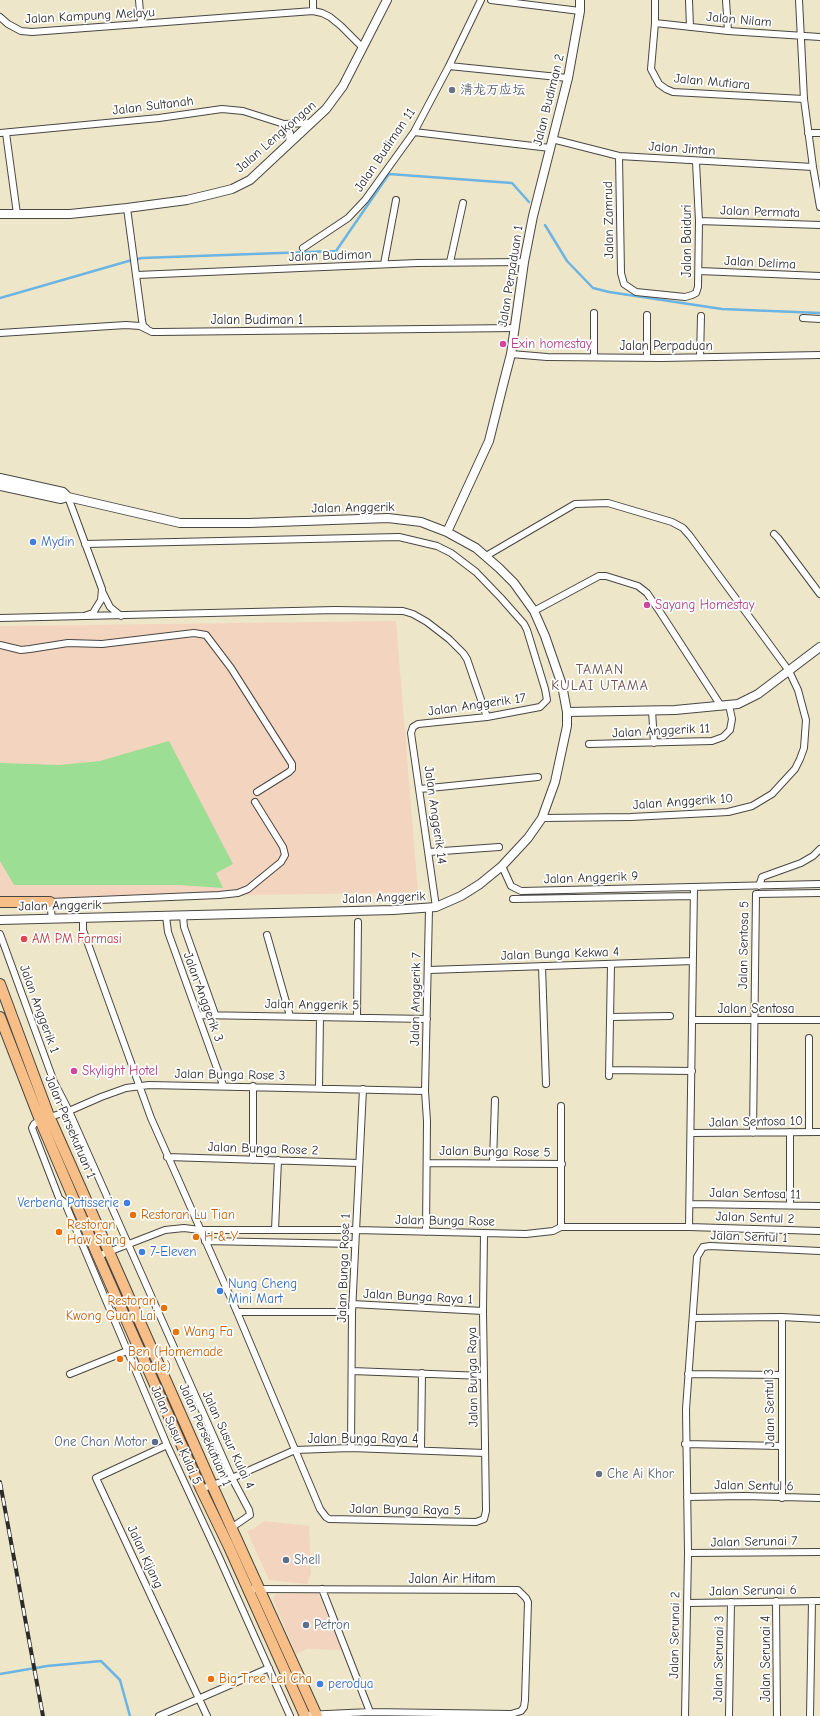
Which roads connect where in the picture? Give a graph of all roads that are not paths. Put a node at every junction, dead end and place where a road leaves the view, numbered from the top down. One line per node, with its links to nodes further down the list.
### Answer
1 (139, 0): 15 (street)
2 (313, 0): 11 (street)
3 (387, 0): 20 (street, Jalan Lengkongan)
4 (481, 0): 21 (street, Jalan Budiman 11)
5 (491, 0): 12 (street)
6 (580, 0): 12 (street, Jalan Budiman 2)
7 (655, 0): 14 (street)
8 (689, 0): 16 (street)
9 (726, 0): 17 (street)
10 (799, 0): 18 (street)
11 (313, 11): 15 (street, Jalan Kampung Melayu); 20 (street, Jalan Kampung Melayu)
12 (580, 11): 22 (street, Jalan Budiman 2)
13 (0, 17): 15 (street, Jalan Kampung Melayu)
14 (655, 23): 16 (street, Jalan Nilam); 23 (street, Jalan Mutiara)
15 (141, 24)
16 (690, 27): 17 (street, Jalan Nilam)
17 (728, 31): 18 (street, Jalan Nilam)
18 (800, 36): 19 (street, Jalan Nilam); 23 (street)
19 (820, 37)
20 (363, 48): 24 (street, Jalan Lengkongan)
21 (449, 66): 22 (street); 26 (street, Jalan Budiman 11)
22 (568, 78): 30 (street, Jalan Budiman 2)
23 (804, 99): 28 (street)
24 (311, 123): 25 (street, Jalan Sultanah); 31 (street, Jalan Lengkongan)
25 (284, 124): 27 (street, Jalan Sultanah); 31 (street)
26 (414, 132): 32 (street); 45 (street, Jalan Budiman 11)
27 (3, 133): 42 (street)
28 (808, 133): 29 (street); 35 (street)
29 (820, 133)
30 (552, 139): 32 (street, Jalan Budiman 2); 33 (street, Jalan Jintan)
31 (289, 144): 40 (street, Jalan Lengkongan)
32 (550, 148): 38 (street, Jalan Budiman 2)
33 (619, 156): 34 (street, Jalan Jintan); 52 (street, Jalan Zamrud)
34 (696, 162): 35 (street, Jalan Jintan); 43 (street, Jalan Baiduri)
35 (813, 167): 39 (street)
36 (396, 200): 48 (street)
37 (463, 203): 46 (street)
38 (536, 204): 47 (street, Jalan Perpaduan 1)
39 (820, 207)
40 (127, 208): 42 (street, Jalan Lengkongan); 50 (street)
41 (0, 214): 42 (street, Jalan Lengkongan)
42 (17, 214)
43 (699, 221): 44 (street, Jalan Permata); 49 (street, Jalan Baiduri)
44 (820, 225)
45 (303, 248)
46 (450, 262): 47 (street, Jalan Budiman); 48 (street, Jalan Budiman)
47 (524, 262): 58 (street, Jalan Perpaduan 1)
48 (384, 264): 50 (street, Jalan Budiman)
49 (699, 271): 51 (street, Jalan Delima); 52 (street, Jalan Baiduri)
50 (137, 275): 59 (street)
51 (820, 276)
52 (624, 284)
53 (594, 313): 63 (street)
54 (647, 315): 65 (street)
55 (701, 316): 64 (street)
56 (803, 318): 57 (street)
57 (820, 319)
58 (515, 328): 59 (street, Jalan Budiman 1); 61 (street, Jalan Perpaduan 1)
59 (147, 330): 60 (street, Jalan Budiman 1)
60 (0, 333)
61 (511, 354): 63 (street, Jalan Perpaduan); 69 (street, Jalan Perpaduan 1)
62 (820, 355): 64 (street, Jalan Perpaduan)
63 (594, 357): 65 (street, Jalan Perpaduan)
64 (700, 357): 65 (street, Jalan Perpaduan)
65 (647, 358)
66 (0, 478): 68 (street, Jalan Anggerik)
67 (0, 486): 68 (street, Jalan Anggerik)
68 (68, 498): 69 (street, Jalan Anggerik); 71 (street)
69 (447, 532): 72 (street, Jalan Anggerik)
70 (774, 534): 74 (street)
71 (85, 544): 73 (street); 85 (street, Jalan Anggerik 17)
72 (486, 556): 75 (street, Jalan Anggerik); 81 (street, Jalan Anggerik 10)
73 (102, 589): 76 (street); 78 (street)
74 (820, 594)
75 (534, 611): 82 (street, Jalan Anggerik 11); 84 (street, Jalan Anggerik)
76 (123, 616): 78 (street); 85 (street)
77 (0, 618): 78 (street)
78 (77, 618)
79 (0, 645): 91 (street)
80 (820, 647): 81 (street)
81 (789, 671): 82 (street); 93 (street, Jalan Anggerik 10)
82 (725, 706): 83 (street); 87 (street, Jalan Anggerik 11)
83 (652, 710): 84 (street); 87 (street)
84 (567, 712): 93 (street, Jalan Anggerik)
85 (487, 717): 86 (street, Jalan Anggerik 17)
86 (414, 727): 90 (street, Jalan Anggerik 14)
87 (654, 743): 88 (street, Jalan Anggerik 11)
88 (589, 744)
89 (538, 777): 90 (street)
90 (420, 789): 96 (street, Jalan Anggerik 14)
91 (257, 792)
92 (255, 802): 105 (street)
93 (542, 818): 97 (street, Jalan Anggerik)
94 (499, 847): 96 (street)
95 (820, 849): 99 (street)
96 (429, 852): 106 (street, Jalan Anggerik 14)
97 (502, 866): 100 (street, Jalan Anggerik 9); 106 (street, Jalan Anggerik)
98 (820, 884): 99 (street, Jalan Anggerik 9)
99 (759, 886): 100 (street, Jalan Anggerik 9)
100 (694, 887): 102 (street)
101 (820, 893): 130 (street, Jalan Sentosa 5)
102 (694, 896): 103 (street); 115 (street)
103 (513, 898)
104 (0, 902): 105 (highway)
105 (50, 902): 109 (street)
106 (432, 908): 108 (street, Jalan Anggerik); 118 (street, Jalan Anggerik 7)
107 (166, 916): 108 (street, Jalan Anggerik); 110 (street, Jalan Anggerik); 121 (street, Jalan Anggerik 3)
108 (183, 916): 120 (street)
109 (52, 918): 110 (street, Jalan Anggerik); 111 (street, Jalan Anggerik)
110 (82, 918): 135 (street)
111 (0, 920)
112 (358, 922): 125 (street)
113 (0, 934): 143 (street, Jalan Anggerik 1)
114 (267, 935): 122 (street)
115 (693, 961): 116 (street, Jalan Bunga Kekwa 4); 129 (street)
116 (611, 964): 117 (street, Jalan Bunga Kekwa 4); 126 (street)
117 (542, 966): 118 (street, Jalan Bunga Kekwa 4); 134 (street)
118 (429, 970): 128 (street, Jalan Anggerik 7)
119 (0, 984): 144 (highway, Jalan Persekutuan 1)
120 (215, 1014): 121 (street, Jalan Anggerik 5); 122 (street, Jalan Anggerik 5)
121 (198, 1015): 136 (street, Jalan Anggerik 3)
122 (290, 1016): 124 (street, Jalan Anggerik 5)
123 (670, 1016): 126 (street)
124 (320, 1017): 125 (street, Jalan Anggerik 5); 138 (street)
125 (357, 1017): 128 (street, Jalan Anggerik 5)
126 (610, 1017): 133 (street)
127 (0, 1018): 145 (highway, Jalan Persekutuan 1)
128 (427, 1019): 140 (street, Jalan Anggerik 7)
129 (693, 1020): 130 (street, Jalan Sentosa); 133 (street)
130 (754, 1020): 131 (street, Jalan Sentosa); 149 (street, Jalan Sentosa 5)
131 (820, 1020)
132 (810, 1038): 147 (street)
133 (692, 1071): 150 (street)
134 (546, 1084)
135 (138, 1086): 136 (street, Jalan Bunga Rose 3); 143 (street, Jalan Bunga Rose 3); 151 (street)
136 (223, 1086): 137 (street, Jalan Bunga Rose 3)
137 (253, 1086): 138 (street, Jalan Bunga Rose 3); 152 (street)
138 (319, 1088): 139 (street, Jalan Bunga Rose 3)
139 (363, 1089): 140 (street, Jalan Bunga Rose 3); 155 (street, Jalan Bunga Rose 1)
140 (425, 1091): 154 (street, Jalan Anggerik 7)
141 (495, 1100): 156 (street)
142 (561, 1106): 157 (street)
143 (69, 1111): 144 (street, Jalan Bunga Rose 3); 172 (street, Jalan Anggerik 1)
144 (49, 1116): 145 (street, Jalan Bunga Rose 3); 158 (highway, Jalan Persekutuan 1)
145 (40, 1120): 159 (highway, Jalan Persekutuan 1)
146 (790, 1132): 147 (street, Jalan Sentosa 10); 149 (street, Jalan Sentosa 10); 161 (street)
147 (809, 1132): 148 (street, Jalan Sentosa 10)
148 (820, 1132)
149 (753, 1133): 150 (street, Jalan Sentosa 10)
150 (691, 1134): 160 (street)
151 (167, 1157): 152 (street, Jalan Bunga Rose 2); 165 (street)
152 (253, 1160): 153 (street, Jalan Bunga Rose 2)
153 (278, 1160): 155 (street, Jalan Bunga Rose 2); 166 (street)
154 (427, 1162): 156 (street, Jalan Bunga Rose 5); 169 (street, Jalan Anggerik 7)
155 (359, 1163): 167 (street, Jalan Bunga Rose 1)
156 (493, 1163): 157 (street, Jalan Bunga Rose 5)
157 (562, 1164): 163 (street)
158 (84, 1195): 159 (street); 174 (highway, Jalan Persekutuan 1)
159 (69, 1201): 176 (highway, Jalan Persekutuan 1); 184 (street, Jalan Susur Kulai 5)
160 (690, 1204): 161 (street, Jalan Sentosa 11); 164 (street)
161 (790, 1205): 162 (street, Jalan Sentosa 11)
162 (820, 1206)
163 (561, 1227): 164 (street, Jalan Bunga Rose); 170 (street, Jalan Bunga Rose)
164 (689, 1227): 168 (street, Jalan Sentul 2)
165 (200, 1230): 166 (street, Jalan Bunga Rose); 171 (street); 172 (street, Jalan Bunga Rose)
166 (276, 1230): 167 (street, Jalan Bunga Rose)
167 (356, 1230): 169 (street, Jalan Bunga Rose); 173 (street, Jalan Bunga Rose 1)
168 (820, 1231)
169 (426, 1232): 170 (street, Jalan Bunga Rose)
170 (484, 1233): 178 (street, Jalan Bunga Raya)
171 (205, 1241): 173 (street); 179 (street)
172 (128, 1244): 174 (street, Jalan Bunga Rose); 198 (street, Jalan Susur Kulai 4)
173 (355, 1244): 177 (street, Jalan Bunga Rose 1)
174 (110, 1251): 176 (street, Jalan Bunga Rose); 199 (highway, Jalan Persekutuan 1)
175 (820, 1251): 182 (street, Jalan Sentul 1)
176 (98, 1256): 200 (highway, Jalan Persekutuan 1)
177 (352, 1304): 178 (street, Jalan Bunga Raya 1); 180 (street, Jalan Bunga Rose 1)
178 (483, 1311): 190 (street, Jalan Bunga Raya)
179 (237, 1312): 180 (street, Jalan Bunga Raya 1); 195 (street)
180 (352, 1312): 185 (street, Jalan Bunga Rose 1)
181 (782, 1317): 182 (street); 183 (street); 189 (street, Jalan Sentul 3)
182 (693, 1318): 188 (street, Jalan Serunai 2)
183 (820, 1319)
184 (127, 1351): 186 (street); 192 (street, Jalan Susur Kulai 5)
185 (352, 1371): 187 (street); 194 (street, Jalan Bunga Rose 1)
186 (70, 1374)
187 (422, 1374): 190 (street); 196 (street)
188 (688, 1374): 189 (street); 191 (street, Jalan Serunai 2)
189 (780, 1375): 193 (street, Jalan Sentul 3)
190 (484, 1376): 197 (street, Jalan Bunga Raya)
191 (686, 1444): 193 (street); 201 (street, Jalan Serunai 2)
192 (167, 1445): 216 (street, Jalan Susur Kulai 5); 217 (street, Jalan Kijang)
193 (782, 1446): 202 (street, Jalan Sentul 3)
194 (351, 1448): 195 (street, Jalan Bunga Raya 4); 196 (street, Jalan Bunga Raya 4)
195 (295, 1450): 198 (street, Jalan Bunga Raya 4); 204 (street, Jalan Bunga Raya 5)
196 (421, 1450): 197 (street, Jalan Bunga Raya 4)
197 (485, 1453): 204 (street, Jalan Bunga Raya)
198 (232, 1478): 199 (street, Jalan Bunga Raya 4); 205 (street, Jalan Susur Kulai 4)
199 (212, 1485): 200 (street, Jalan Bunga Raya 4); 205 (highway, Jalan Persekutuan 1)
200 (201, 1489): 209 (highway, Jalan Persekutuan 1)
201 (687, 1497): 202 (street, Jalan Sentul 6); 207 (street, Jalan Serunai 2)
202 (782, 1498): 203 (street, Jalan Sentul 6)
203 (820, 1498)
204 (484, 1519)
205 (232, 1528): 208 (highway, Jalan Persekutuan 1)
206 (820, 1552): 207 (street, Jalan Serunai 7)
207 (688, 1554): 215 (street, Jalan Serunai 2)
208 (259, 1588): 209 (street, Jalan Air Hitam); 210 (street, Jalan Air Hitam); 224 (highway, Jalan Persekutuan 1)
209 (247, 1589): 220 (highway, Jalan Persekutuan 1)
210 (322, 1589): 218 (street); 218 (street, Jalan Air Hitam)
211 (812, 1601): 212 (street, Jalan Serunai 6); 214 (street, Jalan Serunai 6); 228 (street)
212 (820, 1601)
213 (730, 1602): 214 (street, Jalan Serunai 6); 215 (street, Jalan Serunai 6); 226 (street, Jalan Serunai 3)
214 (776, 1602): 227 (street, Jalan Serunai 4)
215 (687, 1603): 225 (street, Jalan Serunai 2)
216 (269, 1668): 217 (street); 223 (street, Jalan Susur Kulai 5)
217 (198, 1698): 221 (street); 222 (street, Jalan Kijang)
218 (370, 1712): 219 (street)
219 (348, 1714): 224 (street)
220 (305, 1715): 224 (street)
221 (159, 1716)
222 (206, 1716)
223 (290, 1716)
224 (317, 1716)
225 (685, 1716)
226 (729, 1716)
227 (777, 1716)
228 (810, 1716)

